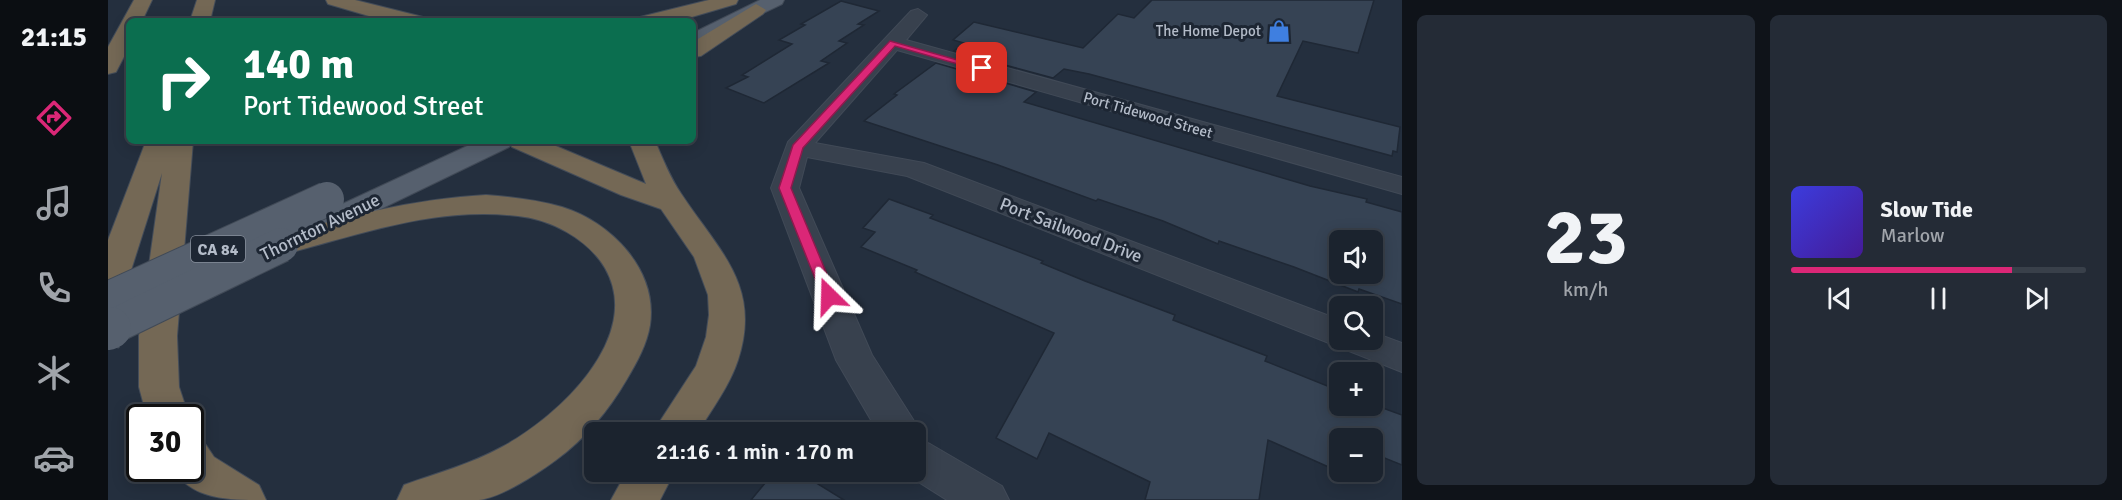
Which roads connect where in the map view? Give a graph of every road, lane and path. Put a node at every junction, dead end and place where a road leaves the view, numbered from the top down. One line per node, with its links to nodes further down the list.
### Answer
1 (143, 0): 9 (highway)
2 (206, 0): 10 (highway)
3 (335, 0): 11 (highway)
4 (729, 0): 12 (highway)
5 (736, 0): 13 (main road)
6 (775, 0): 7 (main road)
7 (756, 10): 15 (main road); 17 (highway)
8 (918, 15): 16 (street)
9 (134, 18)
10 (201, 18)
11 (401, 18)
12 (663, 18)
13 (696, 20)
14 (126, 33): 18 (highway)
15 (696, 40)
16 (893, 43): 25 (street); 26 (street, Port Tidewood Street)
17 (696, 49)
18 (108, 68)
19 (158, 144): 29 (highway)
20 (180, 144): 35 (highway)
21 (440, 144): 30 (main road, Thornton Avenue / CA 84, bridge)
22 (494, 144): 28 (main road, Thornton Avenue)
23 (528, 144): 27 (highway)
24 (643, 144): 27 (highway)
25 (797, 147): 32 (street, Port Sailwood Drive); 37 (street)
26 (1402, 186)
27 (671, 202): 36 (highway)
28 (281, 245): 31 (main road, Thornton Avenue, bridge); 42 (highway)
29 (108, 285)
30 (108, 299)
31 (108, 329)
32 (1329, 330)
33 (1381, 350): 34 (street)
34 (1402, 358)
35 (164, 404)
36 (681, 422)
37 (894, 422)
38 (926, 464): 44 (street)
39 (204, 475): 41 (highway)
40 (646, 482): 43 (highway)
41 (242, 500)
42 (421, 500)
43 (635, 500)
44 (986, 500)

